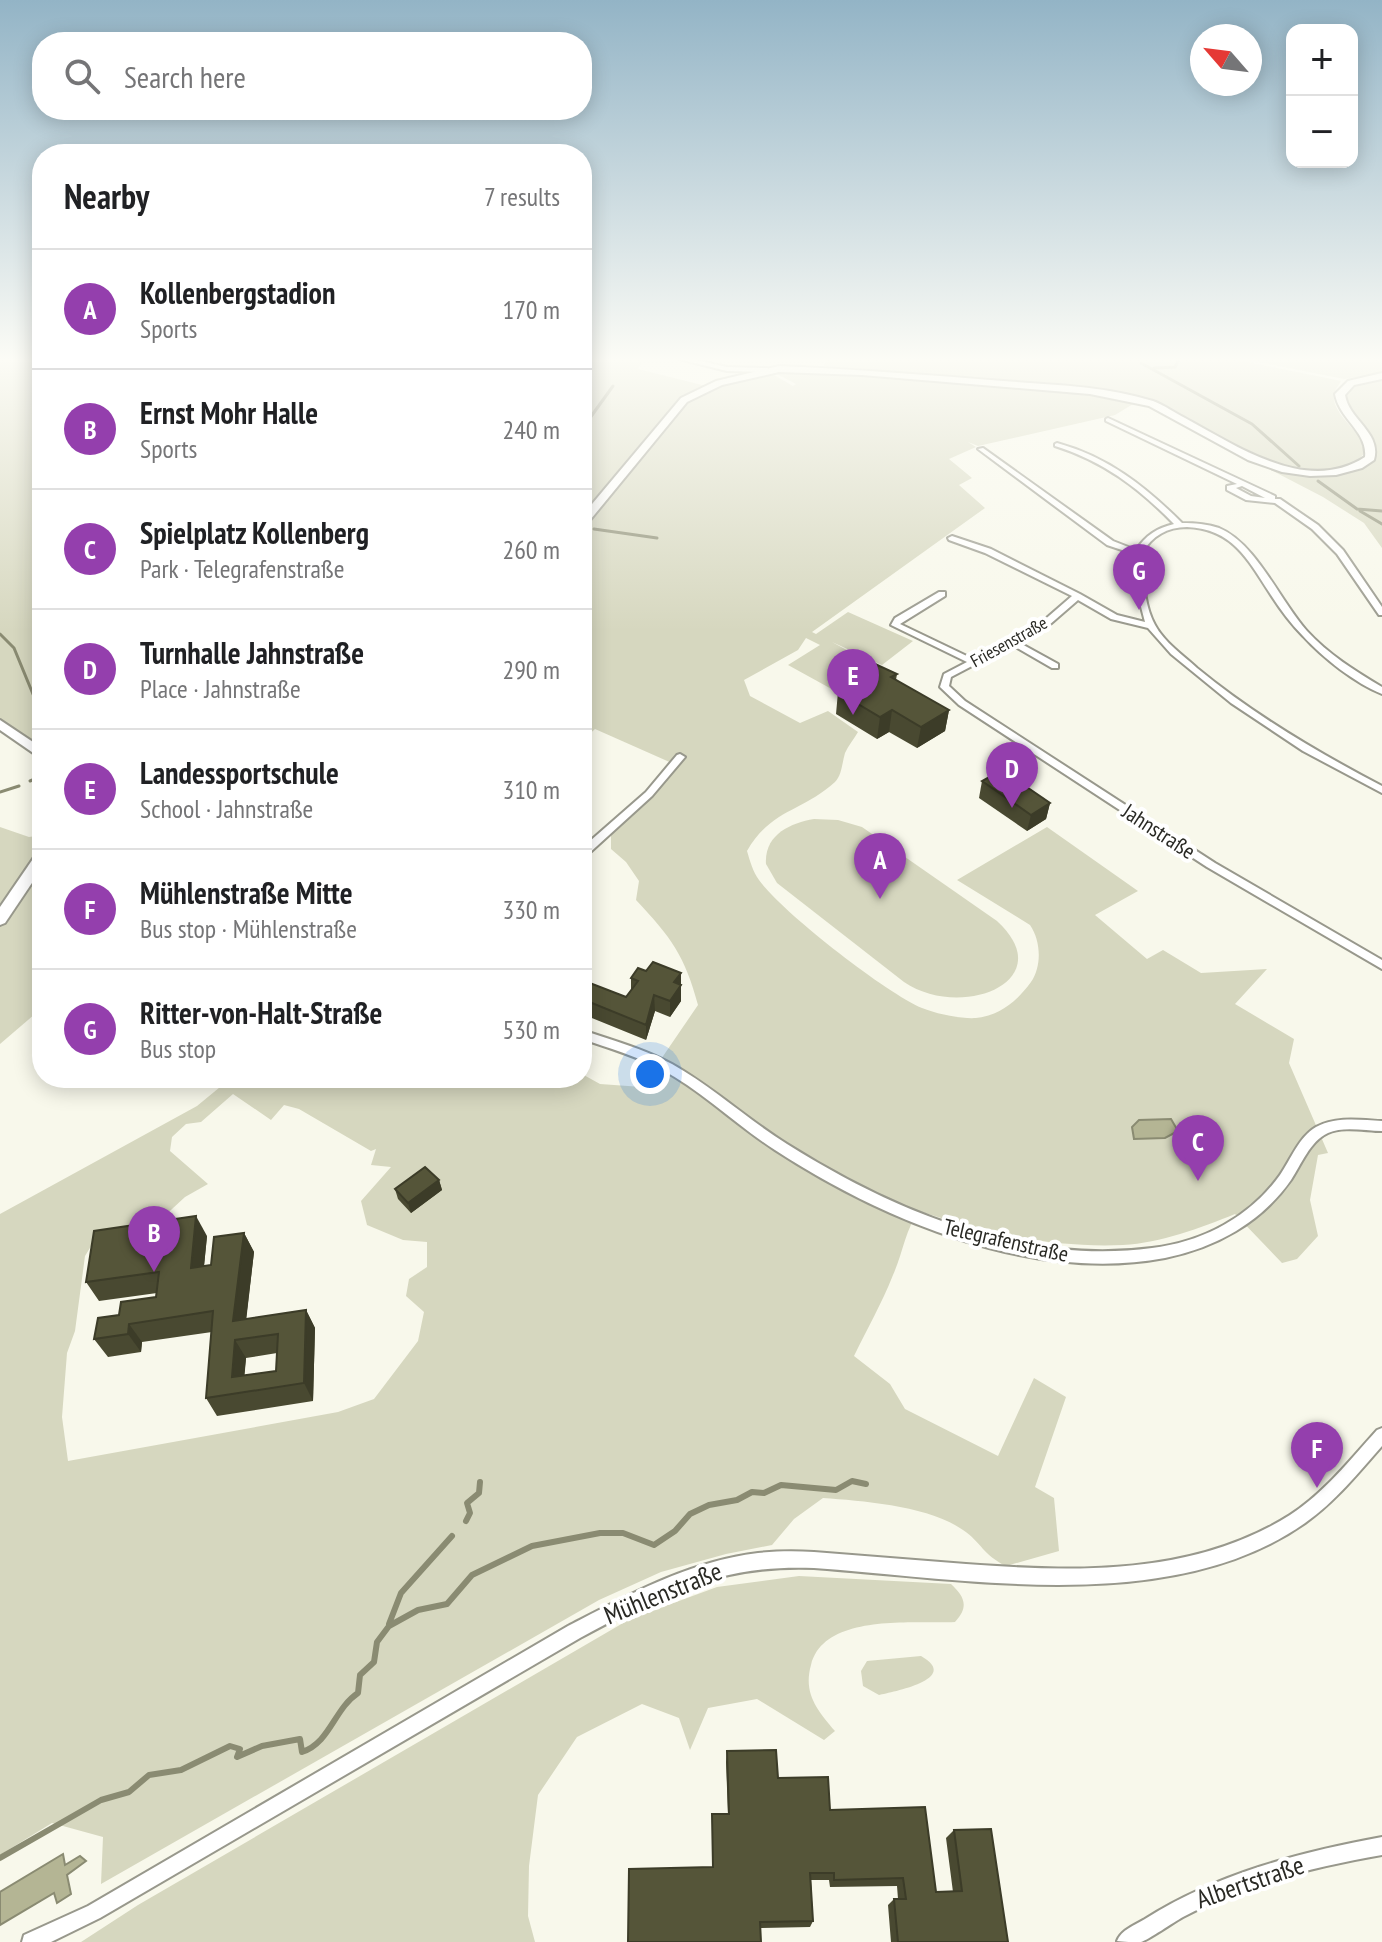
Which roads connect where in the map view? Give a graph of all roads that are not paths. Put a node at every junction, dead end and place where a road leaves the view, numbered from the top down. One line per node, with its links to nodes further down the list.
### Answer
1 (643, 450): 9 (main road)
2 (982, 450): 12 (street)
3 (1072, 450): 10 (street)
4 (1170, 450): 7 (street)
5 (1239, 450): 6 (main road)
6 (1372, 450)
7 (1243, 484): 8 (street); 8 (street)
8 (1277, 501): 15 (street)
9 (592, 511)
10 (1180, 525): 12 (street); 21 (street)
11 (952, 538): 14 (street, Friesenstraße)
12 (1138, 553): 16 (street)
13 (942, 594): 18 (street)
14 (1077, 596): 16 (street, Friesenstraße); 17 (street, Friesenstraße)
15 (1382, 613)
16 (1151, 626): 25 (street)
17 (1013, 642): 18 (street, Friesenstraße); 19 (street)
18 (974, 662): 20 (street, Friesenstraße)
19 (1055, 666)
20 (944, 687): 29 (street, Jahnstraße)
21 (1382, 691)
22 (0, 724): 23 (main road)
23 (32, 748)
24 (680, 757): 26 (street)
25 (1382, 790)
26 (592, 845)
27 (32, 872): 28 (main road)
28 (0, 919)
29 (1382, 965)
30 (592, 1038): 31 (street, Telegrafenstraße)
31 (1382, 1126)
32 (1382, 1435): 35 (street, Mühlenstraße)
33 (1382, 1846): 34 (street, Albertstraße)
34 (1126, 1941)
35 (31, 1942)

